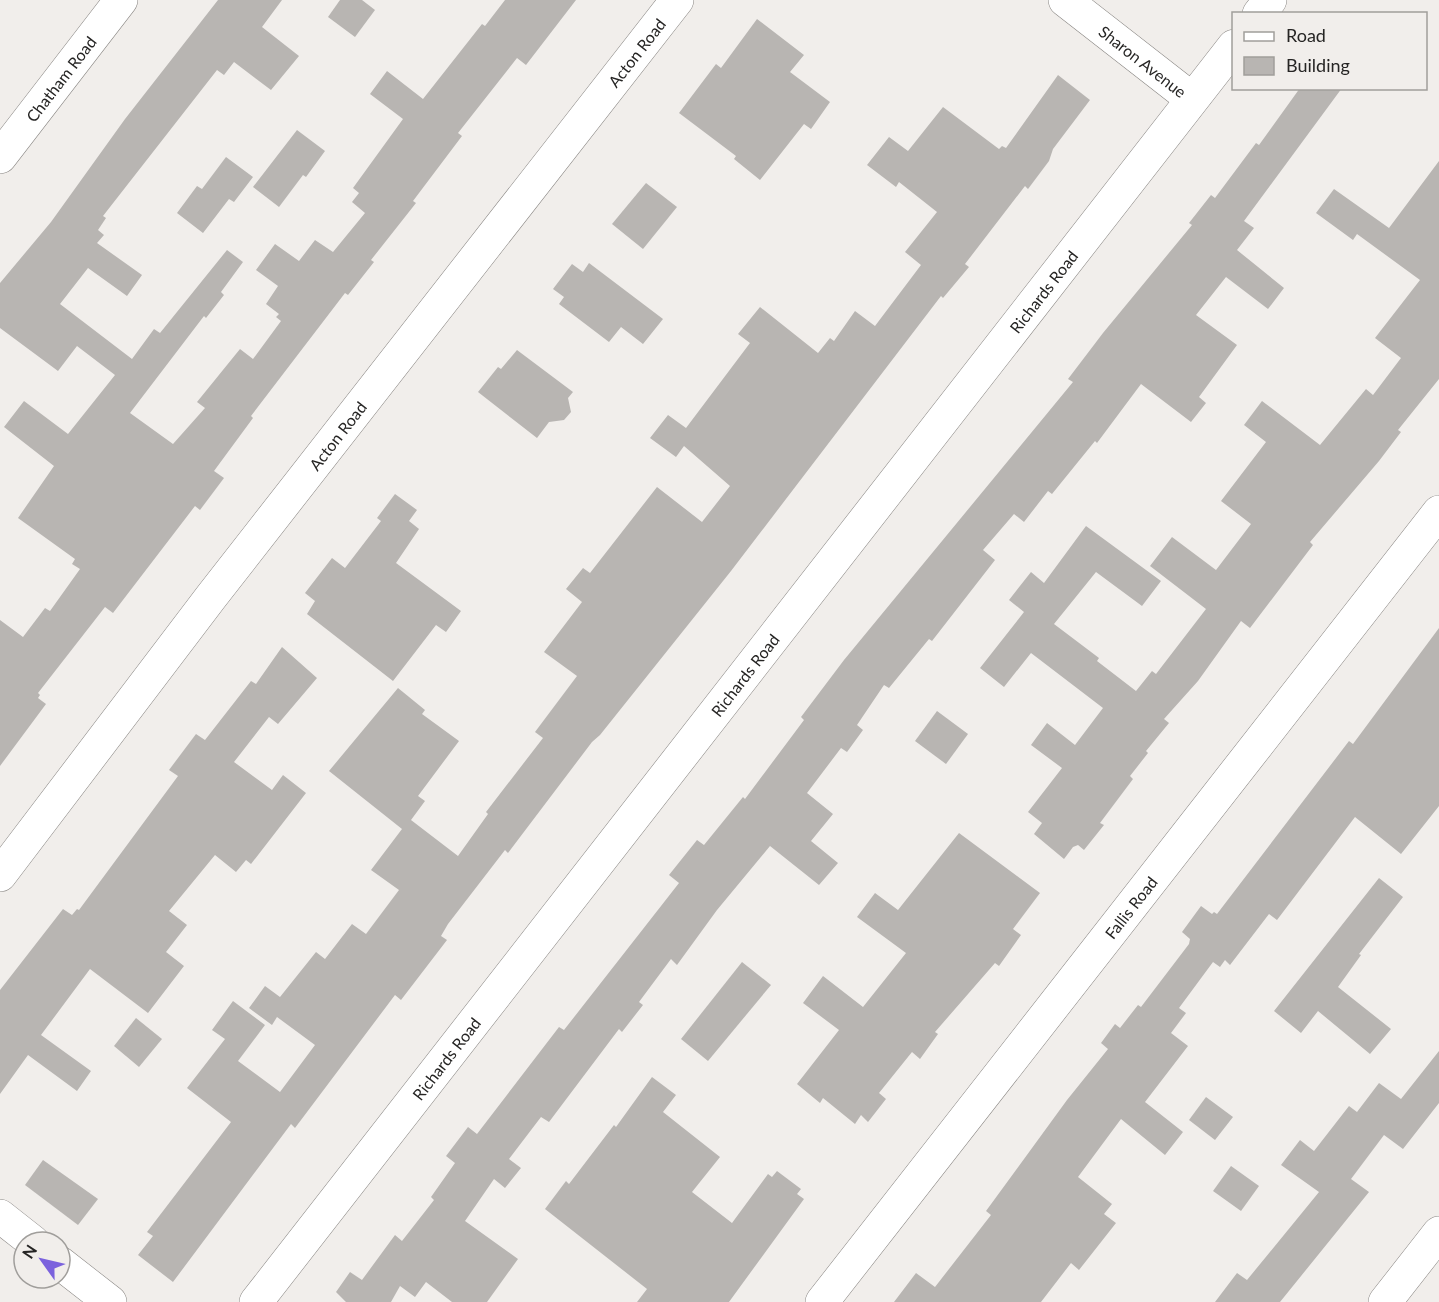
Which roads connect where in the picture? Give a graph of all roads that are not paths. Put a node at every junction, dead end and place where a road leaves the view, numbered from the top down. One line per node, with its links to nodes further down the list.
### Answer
1 (121, 0): 6 (street, Chatham Road)
2 (677, 0): 8 (street, Acton Road)
3 (1065, 0): 5 (street, Sharon Avenue)
4 (1232, 47): 5 (street, Richards Road)
5 (1192, 99): 14 (street, Richards Road)
6 (0, 157)
7 (1439, 512): 15 (street, Fallis Road)
8 (0, 875)
9 (0, 1216): 10 (street)
10 (18, 1230)
11 (1439, 1233): 16 (street)
12 (72, 1272): 13 (street)
13 (110, 1302)
14 (256, 1302)
15 (822, 1302)
16 (1385, 1302)

